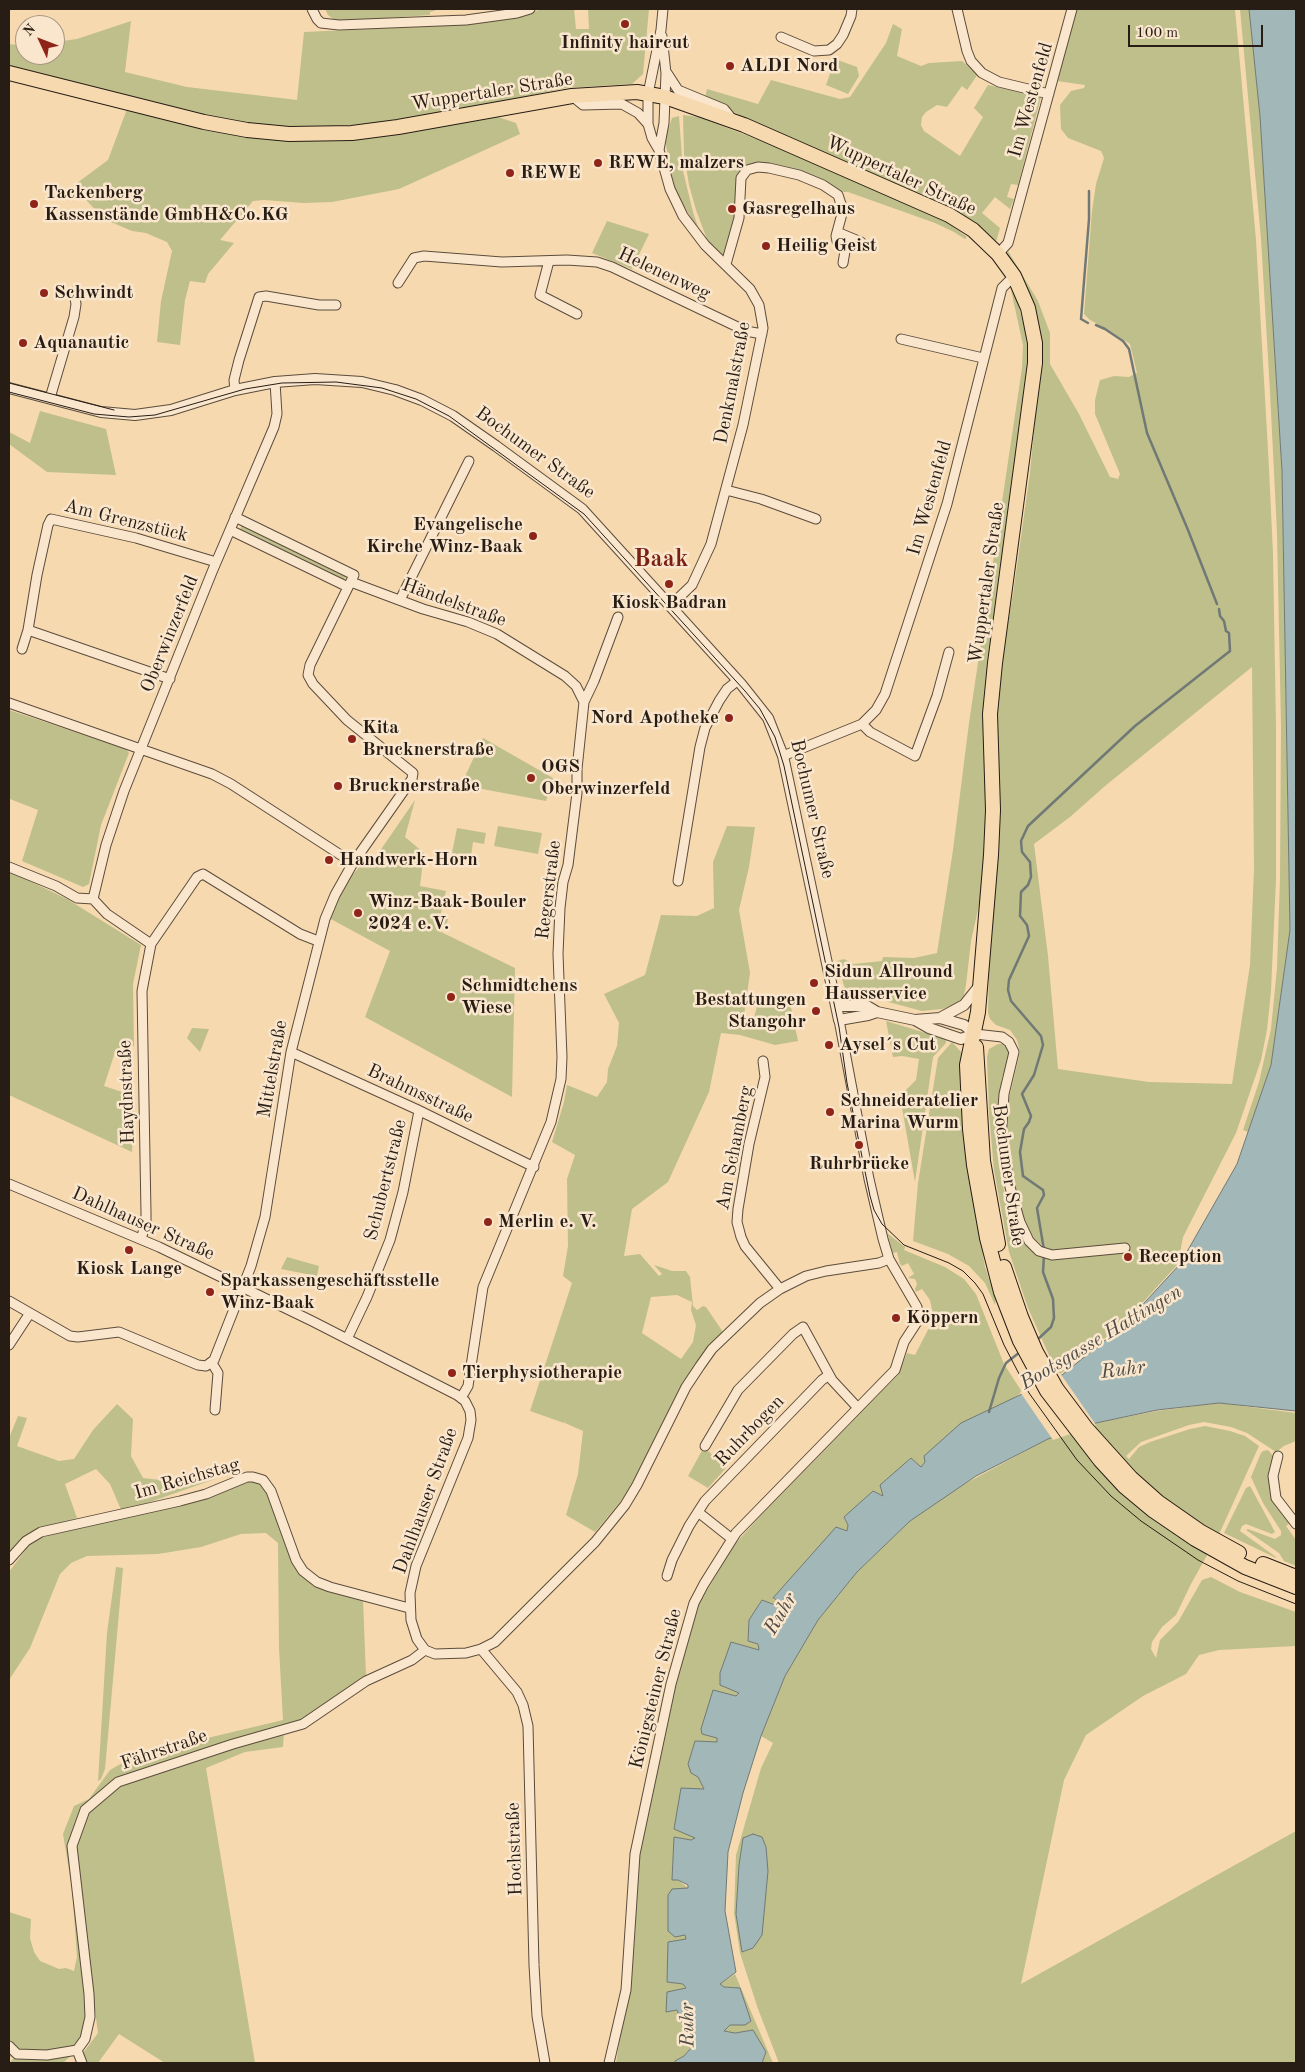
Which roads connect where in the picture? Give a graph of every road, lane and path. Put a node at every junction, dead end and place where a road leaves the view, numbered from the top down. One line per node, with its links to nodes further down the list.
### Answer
1 (312, 9): 2 (street)
2 (530, 9)
3 (663, 9): 7 (street)
4 (852, 9): 8 (street)
5 (957, 9): 12 (street)
6 (1072, 9): 12 (street, Im Westenfeld)
7 (661, 30): 10 (street, Denkmalstraße); 11 (street, Denkmalstraße)
8 (782, 37)
9 (9, 73): 13 (main road, Wuppertaler Straße)
10 (666, 73): 14 (street, Denkmalstraße); 15 (street)
11 (648, 94): 13 (main road, Wuppertaler Straße); 14 (main road, Wuppertaler Straße); 16 (street, Denkmalstraße)
12 (1049, 94): 20 (street, Im Westenfeld)
13 (572, 96): 16 (street, Denkmalstraße)
14 (664, 96): 15 (main road, Wuppertaler Straße); 17 (street, Denkmalstraße)
15 (735, 122): 20 (main road, Wuppertaler Straße)
16 (648, 124): 17 (street, Denkmalstraße)
17 (659, 150): 23 (street, Denkmalstraße)
18 (837, 232): 19 (street); 22 (street); 23 (street)
19 (860, 242)
20 (998, 254): 24 (main road, Wuppertaler Straße)
21 (549, 261): 25 (street, Helenenweg); 28 (street); 29 (street, Helenenweg)
22 (843, 263)
23 (726, 264): 29 (street, Denkmalstraße)
24 (1014, 276): 31 (street, Im Westenfeld); 62 (main road, Wuppertaler Straße)
25 (398, 283)
26 (74, 292): 35 (street)
27 (336, 304): 34 (street)
28 (577, 314)
29 (762, 334): 37 (street, Denkmalstraße)
30 (901, 339): 31 (street)
31 (983, 358): 53 (street, Im Westenfeld)
32 (275, 382): 34 (street, Bochumer Straße); 38 (street, Oberwinzerfeld); 44 (street, Bochumer Straße)
33 (9, 388): 35 (street, Bochumer Straße)
34 (235, 390): 35 (street, Bochumer Straße)
35 (50, 398)
36 (469, 462): 43 (street)
37 (726, 490): 39 (street); 44 (street, Denkmalstraße)
38 (235, 517): 40 (street, Oberwinzerfeld); 42 (street, Händelstraße)
39 (816, 520)
40 (230, 530): 41 (street, Oberwinzerfeld); 42 (street, Händelstraße)
41 (216, 562): 46 (street, Am Grenzstück); 49 (street, Oberwinzerfeld)
42 (349, 585): 43 (street, Händelstraße); 56 (street, Mittelstraße)
43 (400, 600): 51 (street, Händelstraße)
44 (670, 606): 50 (street, Bochumer Straße)
45 (618, 617): 51 (street, Regerstraße)
46 (28, 630): 47 (street); 49 (street)
47 (22, 649)
48 (949, 652): 53 (street)
49 (170, 679): 54 (street, Oberwinzerfeld)
50 (738, 680): 55 (street, Bochumer Straße); 58 (street)
51 (584, 702): 72 (street, Regerstraße)
52 (9, 703): 54 (street)
53 (862, 724): 55 (street, Im Westenfeld)
54 (141, 749): 56 (street); 59 (street, Oberwinzerfeld)
55 (783, 756): 63 (street, Bochumer Straße)
56 (353, 863): 60 (street, Mittelstraße)
57 (9, 867): 59 (street)
58 (678, 880)
59 (93, 899): 61 (street)
60 (318, 941): 61 (street); 69 (street, Mittelstraße)
61 (151, 944): 74 (street, Haydnstraße)
62 (980, 985): 65 (street); 68 (main road, Wuppertaler Straße)
63 (836, 1006): 64 (street); 66 (street, Bochumer Straße)
64 (877, 1012): 66 (street); 67 (street)
65 (940, 1018): 67 (street); 68 (street)
66 (839, 1020): 76 (street, Bochumer Straße)
67 (915, 1020): 68 (street)
68 (975, 1034): 75 (street); 94 (main road, Bochumer Straße)
69 (291, 1052): 71 (street, Brahmsstraße); 77 (street, Mittelstraße)
70 (763, 1060): 78 (street, Am Schamberg)
71 (419, 1111): 72 (street, Brahmsstraße); 82 (street, Schubertstraße)
72 (534, 1167): 86 (street, Regerstraße)
73 (9, 1184): 74 (street, Dahlhauser Straße)
74 (141, 1238): 77 (street, Dahlhauser Straße)
75 (1125, 1248)
76 (889, 1259): 78 (street); 80 (street, Bochumer Straße)
77 (242, 1286): 82 (street, Dahlhauser Straße); 84 (street, Mittelstraße)
78 (780, 1289): 100 (street)
79 (9, 1301): 81 (street)
80 (918, 1312): 87 (street, Königsteiner Straße)
81 (30, 1313): 83 (street); 84 (street)
82 (347, 1338): 86 (street, Dahlhauser Straße)
83 (9, 1345)
84 (212, 1363): 88 (street)
85 (829, 1375): 87 (street, Ruhrbogen); 89 (street, Ruhrbogen); 91 (street, Ruhrbogen)
86 (462, 1398): 99 (street, Dahlhauser Straße)
87 (858, 1408): 93 (street, Königsteiner Straße)
88 (215, 1410)
89 (706, 1446)
90 (1278, 1456): 92 (street)
91 (698, 1512): 93 (street); 96 (street, Ruhrbogen)
92 (1296, 1524)
93 (732, 1539): 106 (street, Königsteiner Straße)
94 (1226, 1552): 97 (main road, Bochumer Straße); 98 (main road, Bochumer Straße)
95 (9, 1560): 99 (street, Im Reichstag)
96 (667, 1576)
97 (1296, 1577)
98 (1296, 1587)
99 (409, 1608): 101 (street, Dahlhauser Straße)
100 (481, 1649): 101 (street); 105 (street, Hochstraße)
101 (425, 1650): 103 (street, Fährstraße)
102 (9, 2046): 103 (street)
103 (77, 2050): 104 (street)
104 (82, 2063)
105 (545, 2063)
106 (609, 2063)

